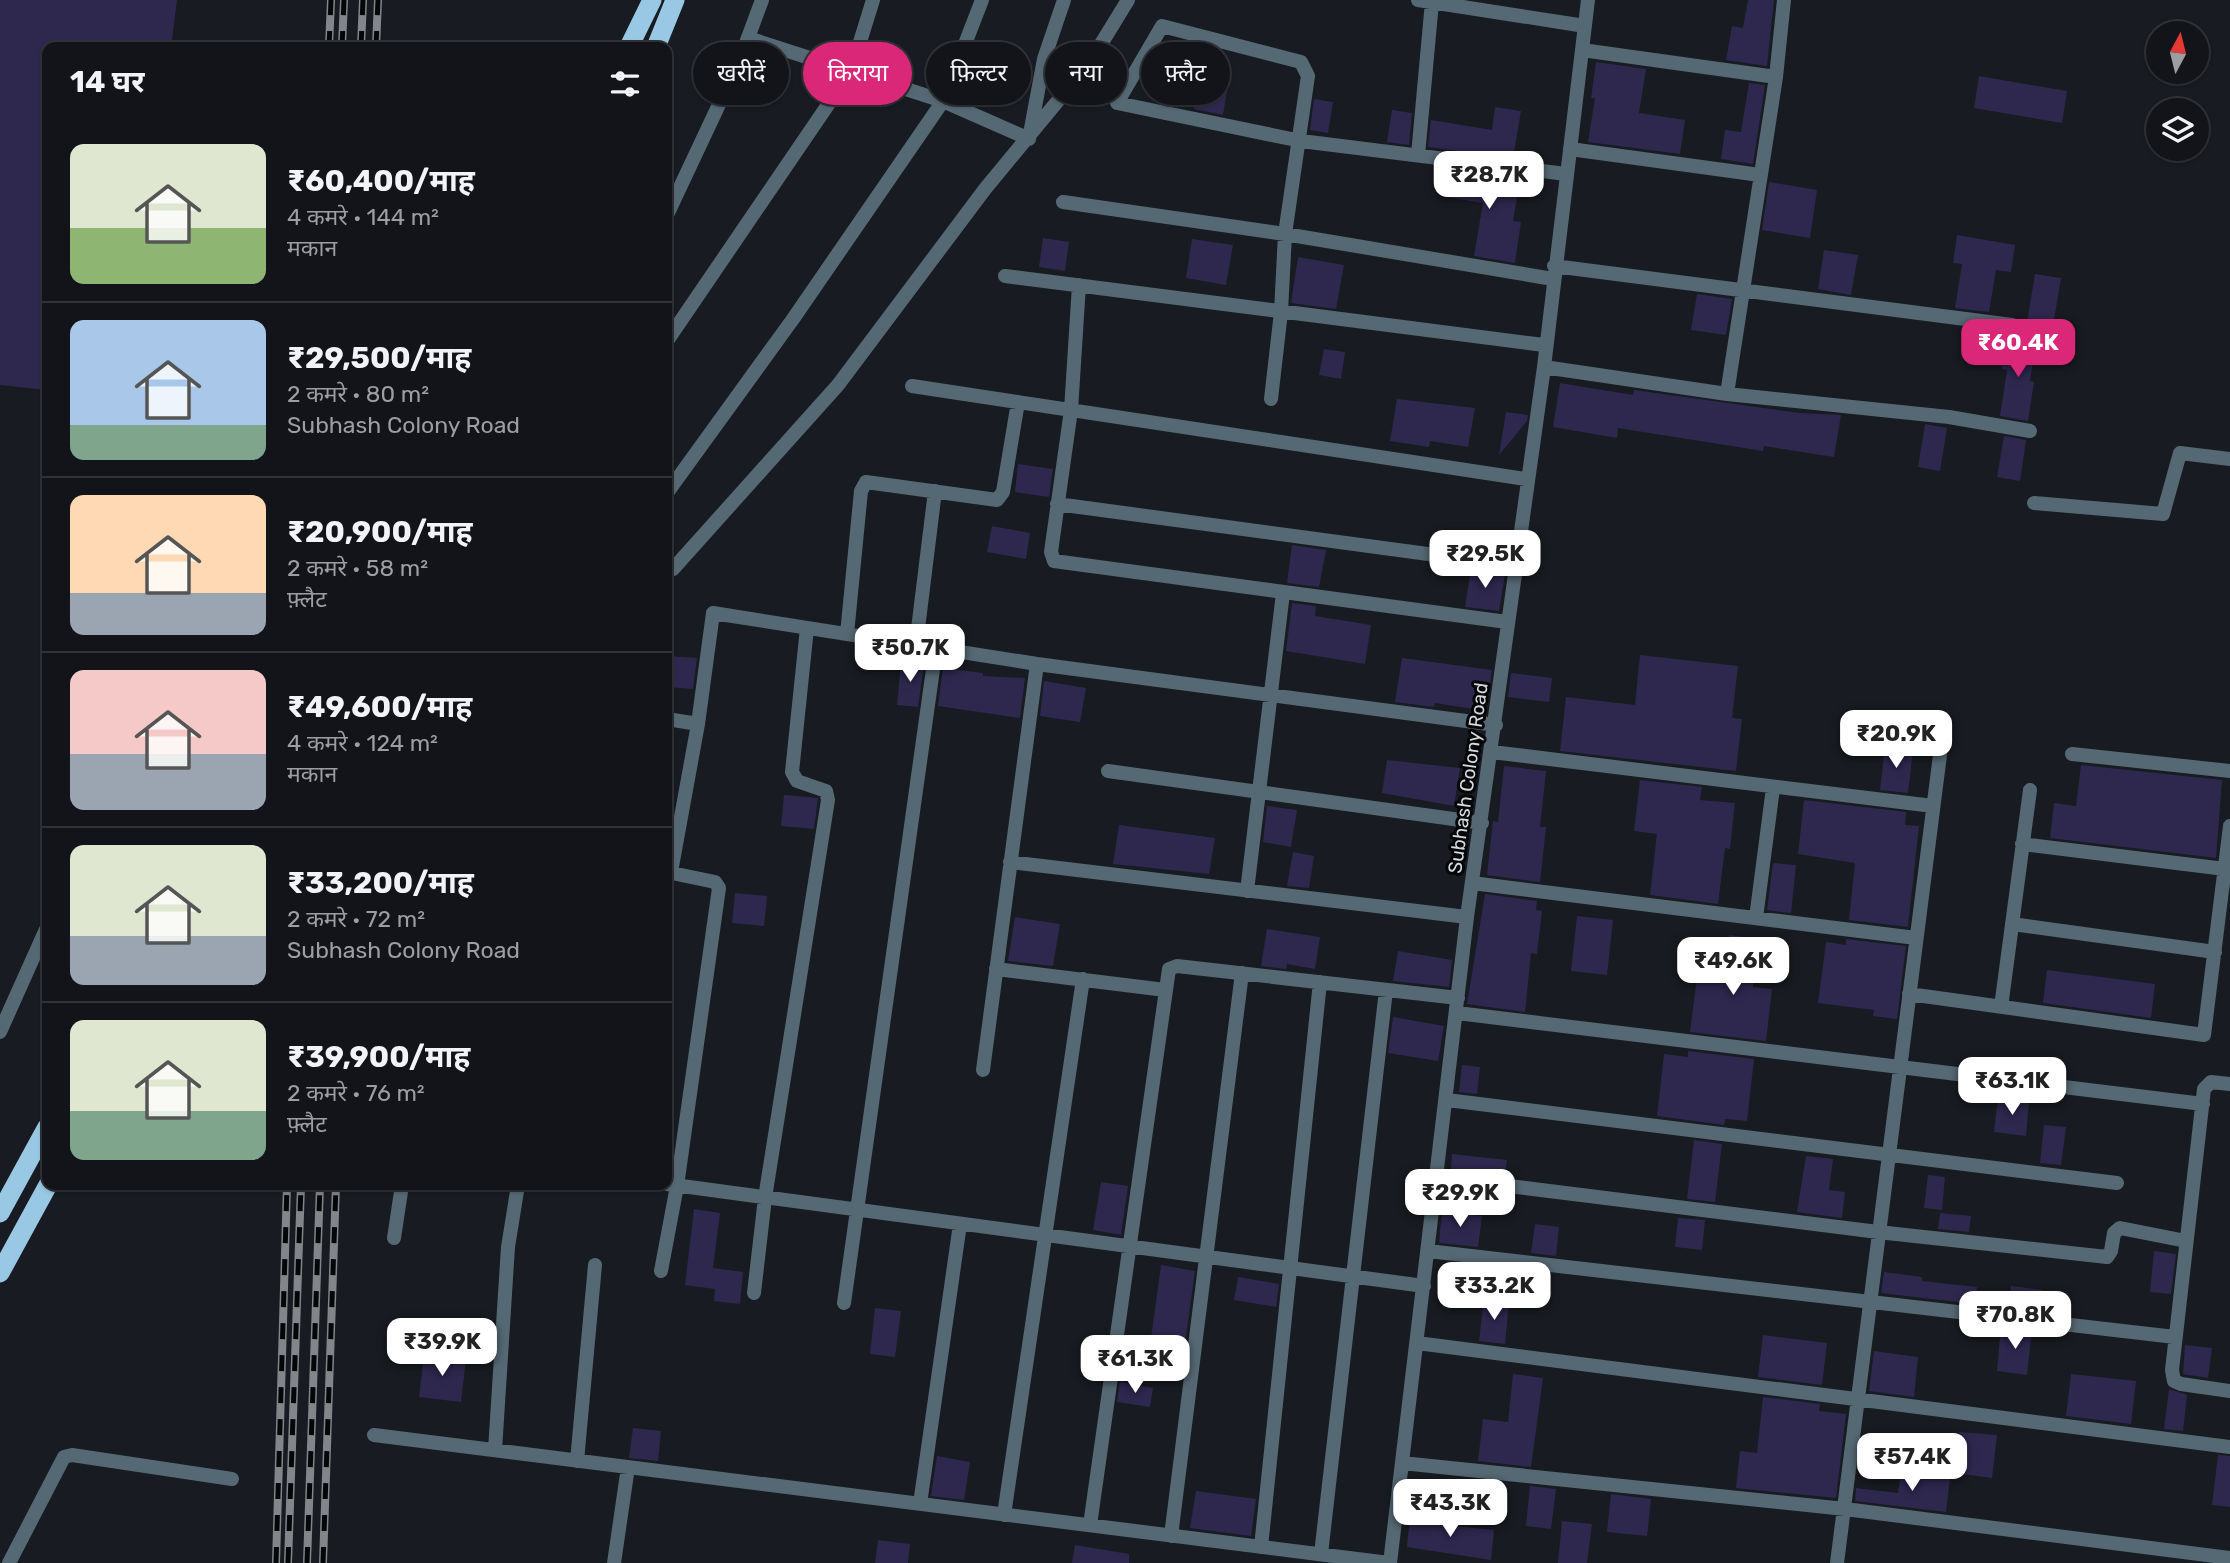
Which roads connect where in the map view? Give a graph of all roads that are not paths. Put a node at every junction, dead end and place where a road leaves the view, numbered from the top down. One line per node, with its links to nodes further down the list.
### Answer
1 (652, 0): 13 (highway)
2 (676, 0): 14 (highway)
3 (762, 0): 12 (street)
4 (873, 0): 15 (street)
5 (982, 0): 16 (street)
6 (1064, 0): 23 (street)
7 (1128, 0): 23 (street)
8 (1588, 0): 11 (street, Subhash Colony Road)
9 (1784, 0): 19 (street)
10 (1425, 1): 11 (street); 26 (street)
11 (1585, 26): 17 (street, Subhash Colony Road)
12 (748, 38): 18 (street); 30 (street)
13 (631, 42)
14 (658, 42)
15 (860, 42)
16 (966, 42)
17 (1582, 50): 19 (street); 25 (street, Subhash Colony Road)
18 (803, 56)
19 (1776, 77): 28 (street)
20 (828, 105): 38 (street)
21 (940, 105): 49 (street)
22 (952, 105): 23 (street)
23 (1029, 139): 54 (street)
24 (1301, 141): 24 (street); 26 (street); 31 (street)
25 (1570, 149): 27 (street, Subhash Colony Road); 28 (street)
26 (1418, 155): 27 (street)
27 (1566, 174): 32 (street, Subhash Colony Road)
28 (1760, 175): 35 (street)
29 (1063, 202): 31 (street)
30 (672, 204)
31 (1285, 234): 32 (street); 36 (street)
32 (1553, 272): 35 (street); 39 (street, Subhash Colony Road)
33 (1005, 276): 34 (street)
34 (1079, 285): 36 (street); 45 (street)
35 (1743, 290): 37 (street); 42 (street)
36 (1281, 312): 39 (street); 43 (street)
37 (2012, 325)
38 (672, 334)
39 (1544, 345): 40 (street, Subhash Colony Road)
40 (1544, 367): 42 (street); 48 (street, Subhash Colony Road)
41 (912, 386): 44 (street)
42 (1727, 394): 46 (street)
43 (1270, 399)
44 (1018, 402): 45 (street); 50 (street)
45 (1071, 410): 48 (street); 52 (street)
46 (2030, 431)
47 (2230, 459): 51 (street)
48 (1526, 479): 53 (street, Subhash Colony Road)
49 (672, 487)
50 (935, 491): 58 (street); 59 (street)
51 (2035, 502)
52 (1057, 504): 53 (street); 55 (street)
53 (1517, 566): 56 (street, Subhash Colony Road)
54 (673, 569)
55 (1283, 593): 56 (street); 62 (street)
56 (1507, 622): 65 (street, Subhash Colony Road)
57 (807, 628): 58 (street); 64 (street); 115 (street)
58 (847, 634): 59 (street)
59 (916, 645): 60 (street)
60 (936, 648): 61 (street); 116 (street)
61 (1037, 664): 62 (street); 79 (street)
62 (1272, 695): 65 (street); 73 (street)
63 (672, 720): 64 (street)
64 (698, 723): 78 (street)
65 (1496, 725): 66 (street, Subhash Colony Road)
66 (1492, 752): 71 (street); 75 (street, Subhash Colony Road)
67 (2071, 754): 70 (street)
68 (1940, 755): 74 (street)
69 (1108, 771): 73 (street)
70 (2230, 772)
71 (1773, 788): 74 (street); 85 (street)
72 (2030, 790): 77 (street)
73 (1260, 792): 75 (street); 83 (street)
74 (1933, 806): 88 (street)
75 (1482, 822): 82 (street, Subhash Colony Road)
76 (2230, 826): 80 (street)
77 (2022, 844): 80 (street); 86 (street)
78 (672, 857)
79 (1010, 862): 83 (street); 90 (street)
80 (2225, 869): 89 (street)
81 (672, 873): 110 (street)
82 (1472, 883): 84 (street, Subhash Colony Road); 85 (street)
83 (1247, 891): 84 (street)
84 (1467, 917): 97 (street, Subhash Colony Road)
85 (1756, 918): 88 (street)
86 (2012, 924): 89 (street); 98 (street)
87 (42, 938): 100 (street)
88 (1916, 938): 96 (street)
89 (2215, 952): 98 (street)
90 (996, 969): 92 (street); 102 (street)
91 (1242, 974): 93 (street); 94 (street); 125 (street)
92 (1083, 979): 94 (street); 120 (street)
93 (1320, 982): 95 (street); 127 (street)
94 (1165, 989): 123 (street)
95 (1386, 990): 97 (street); 130 (street)
96 (1909, 994): 98 (street); 101 (street)
97 (1458, 998): 99 (street, Subhash Colony Road)
98 (2001, 1007)
99 (1457, 1013): 101 (street); 104 (street, Subhash Colony Road)
100 (0, 1032)
101 (1900, 1065): 105 (street); 107 (street)
102 (984, 1070)
103 (2230, 1084): 105 (street)
104 (1447, 1100): 107 (street); 108 (street, Subhash Colony Road)
105 (2203, 1104): 122 (street)
106 (42, 1136): 117 (highway)
107 (1888, 1154): 109 (street); 119 (street)
108 (1437, 1177): 119 (street); 124 (street, Subhash Colony Road)
109 (2117, 1183)
110 (672, 1185): 115 (street)
111 (45, 1190): 129 (highway)
112 (401, 1190): 121 (street)
113 (516, 1190): 141 (street)
114 (671, 1190): 128 (street)
115 (765, 1198): 116 (street); 132 (street)
116 (859, 1210): 118 (street); 134 (street)
117 (0, 1213)
118 (960, 1224): 120 (street); 146 (street)
119 (1878, 1232): 122 (street); 133 (street)
120 (1045, 1236): 123 (street); 148 (street)
121 (394, 1238)
122 (2186, 1241): 135 (street)
123 (1128, 1247): 125 (street); 149 (street)
124 (1428, 1251): 131 (street, Subhash Colony Road); 133 (street)
125 (1204, 1257): 127 (street); 150 (street)
126 (595, 1265): 142 (street)
127 (1290, 1268): 130 (street); 151 (street)
128 (661, 1271)
129 (0, 1273)
130 (1353, 1277): 131 (street); 152 (street)
131 (1424, 1286): 136 (street, Subhash Colony Road)
132 (754, 1293)
133 (1869, 1302): 135 (street); 138 (street)
134 (844, 1303)
135 (2175, 1337): 137 (street)
136 (1417, 1343): 138 (street); 143 (street, Subhash Colony Road)
137 (2230, 1391)
138 (1857, 1399): 140 (street); 147 (street)
139 (374, 1435): 141 (street)
140 (2230, 1447)
141 (495, 1450): 142 (street)
142 (577, 1461): 144 (street)
143 (1402, 1463): 147 (street); 157 (street, Subhash Colony Road)
144 (628, 1467): 146 (street); 156 (street)
145 (232, 1479): 155 (street)
146 (920, 1504): 148 (street)
147 (1845, 1509): 153 (street); 158 (street)
148 (1004, 1515): 149 (street)
149 (1090, 1525): 150 (street)
150 (1171, 1536): 151 (street)
151 (1261, 1547): 152 (street)
152 (1321, 1554): 157 (street)
153 (2184, 1558): 154 (street)
154 (2230, 1558)
155 (9, 1563)
156 (614, 1563)
157 (1390, 1563)
158 (1837, 1563)

